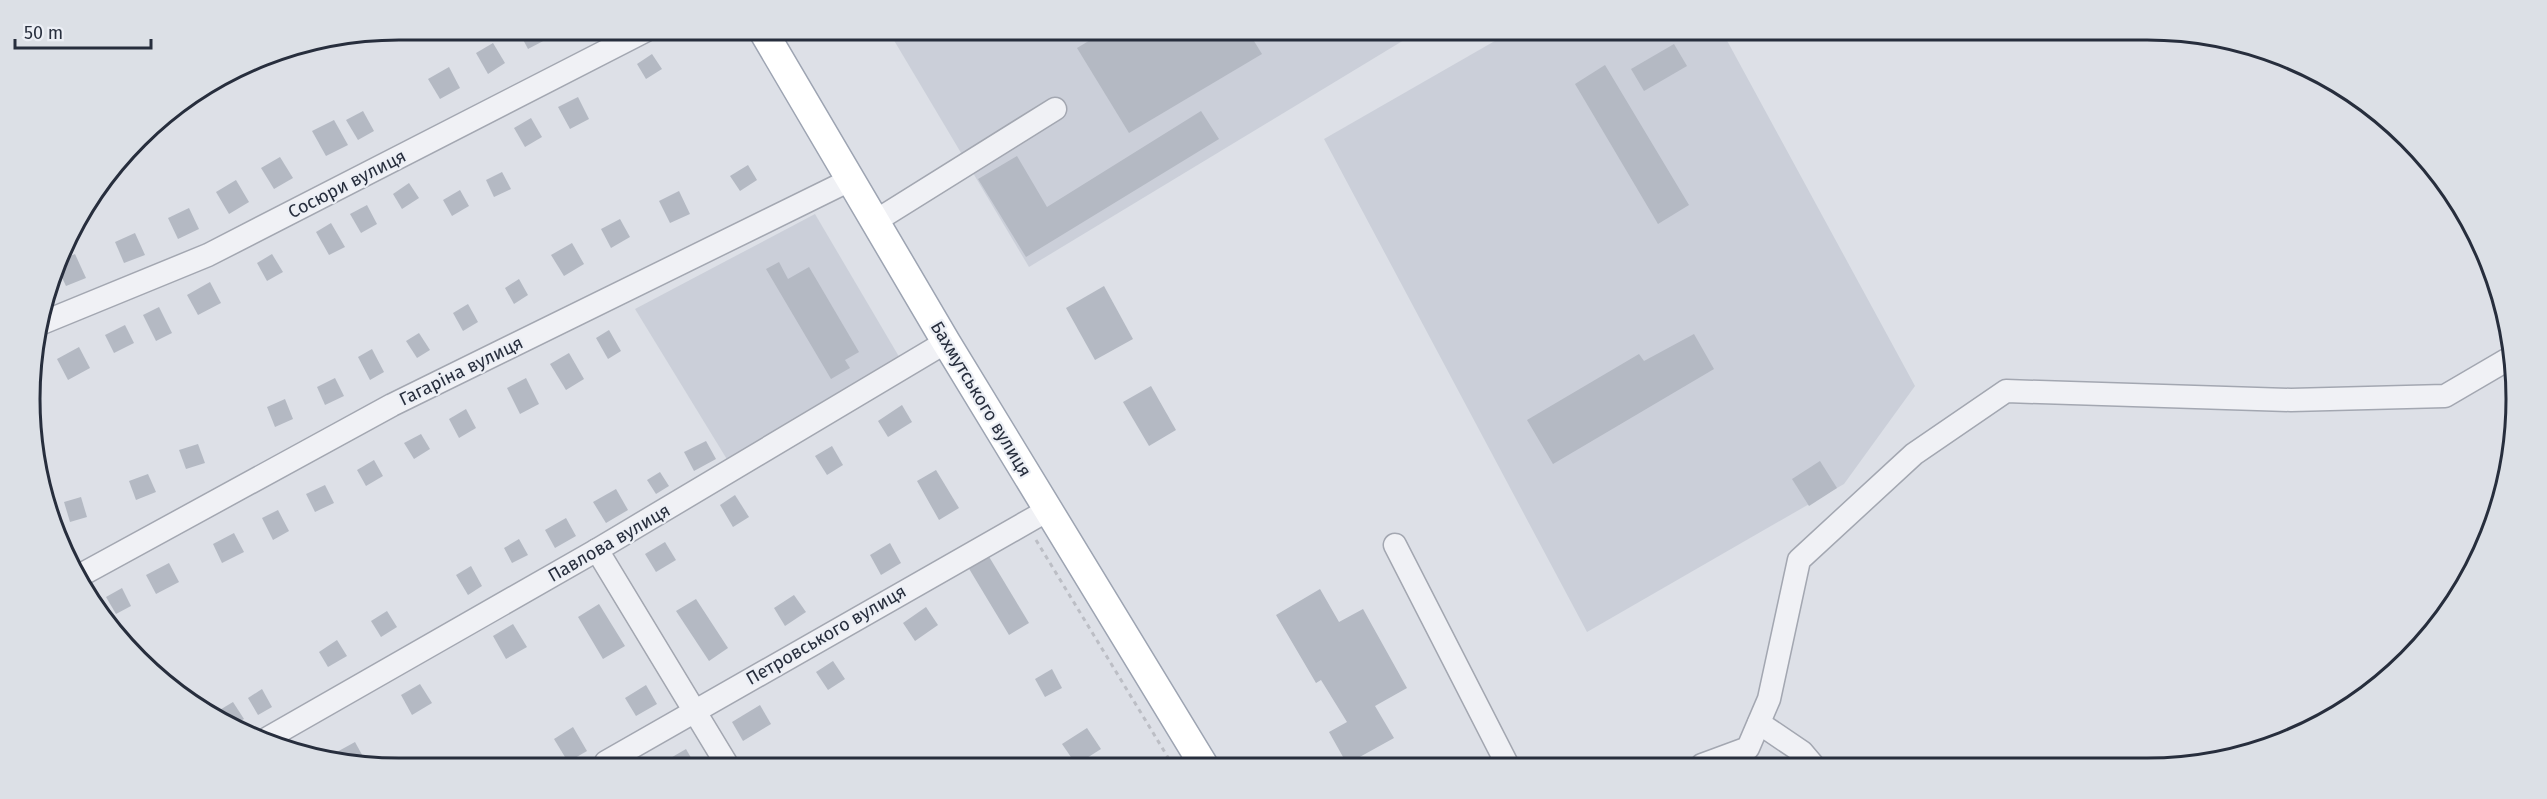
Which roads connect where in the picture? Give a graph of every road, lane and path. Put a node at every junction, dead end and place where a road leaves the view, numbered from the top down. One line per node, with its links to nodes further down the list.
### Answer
1 (627, 40): 6 (street, Сосюри вулиця)
2 (768, 40): 4 (main road, Бахмутського вулиця)
3 (1055, 109): 5 (street)
4 (850, 180): 5 (main road, Бахмутського вулиця); 12 (street, Гагаріна вулиця)
5 (874, 222): 7 (main road, Бахмутського вулиця)
6 (49, 320)
7 (946, 342): 9 (main road, Бахмутського вулиця); 11 (street, Павлова вулиця)
8 (2504, 361): 14 (street)
9 (1037, 517): 13 (street, Петровського вулиця); 18 (path); 19 (main road, Бахмутського вулиця)
10 (1395, 545): 20 (street)
11 (597, 550): 13 (street); 15 (street, Павлова вулиця)
12 (86, 572)
13 (695, 710): 16 (street, Петровського вулиця); 17 (street)
14 (1759, 723): 21 (street); 22 (street)
15 (279, 738)
16 (613, 758)
17 (723, 758)
18 (1169, 758)
19 (1199, 758)
20 (1504, 758)
21 (1721, 758)
22 (1807, 758)

